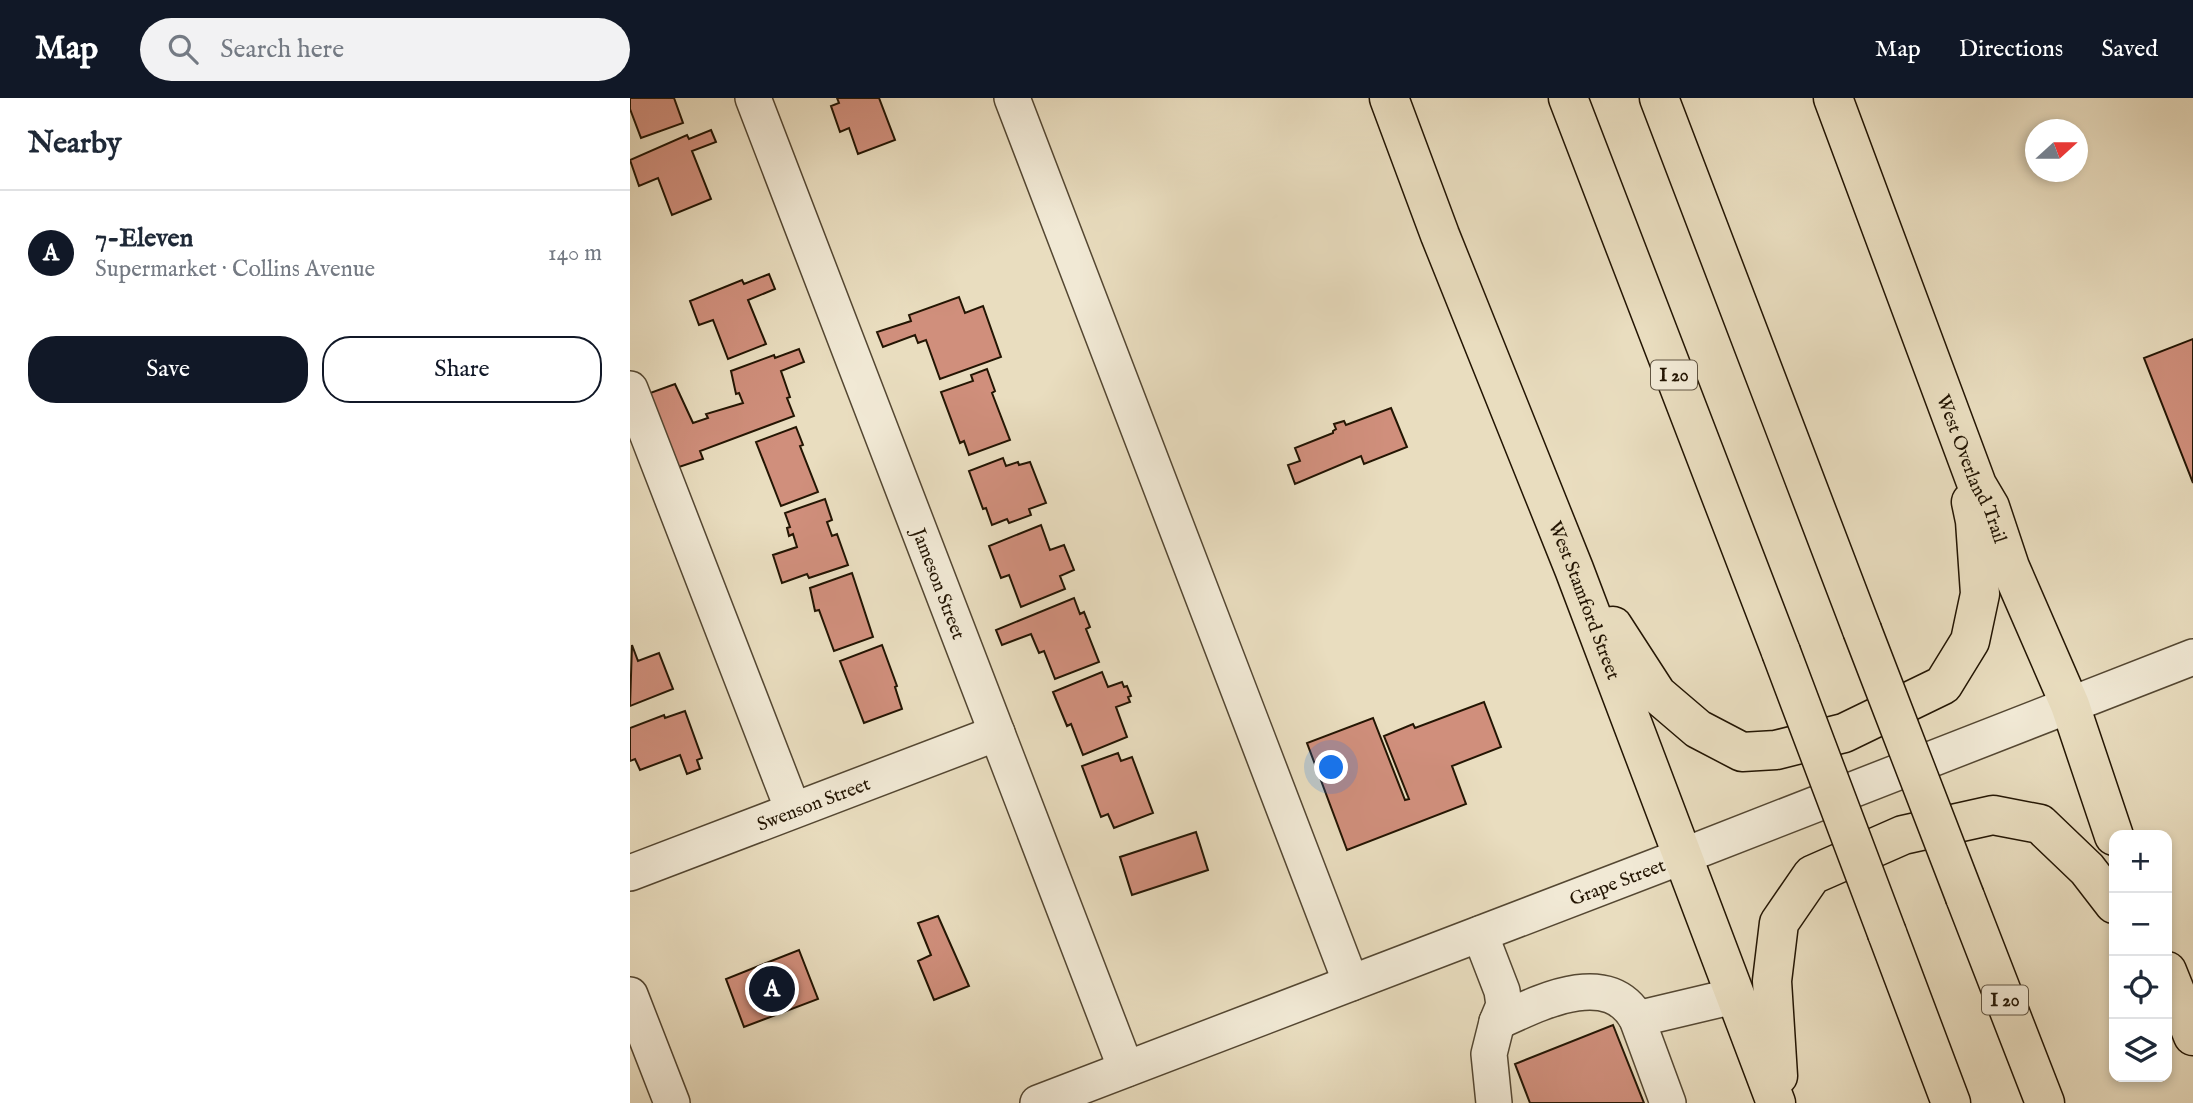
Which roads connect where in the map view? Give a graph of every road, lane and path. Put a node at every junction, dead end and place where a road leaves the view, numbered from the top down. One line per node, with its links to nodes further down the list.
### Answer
1 (753, 98): 12 (street, Jameson Street)
2 (1012, 98): 19 (street)
3 (1389, 98): 9 (main road, West Stamford Street)
4 (1568, 98): 34 (main road, I 20, bridge)
5 (1659, 98): 35 (main road, I 20, bridge)
6 (1833, 98): 8 (main road, West Overland Trail)
7 (630, 389): 13 (street)
8 (1948, 406): 9 (main road); 11 (main road, West Overland Trail)
9 (1574, 569): 15 (main road, West Stamford Street)
10 (2193, 657): 11 (street, Grape Street)
11 (2070, 705): 14 (main road, West Overland Trail); 15 (street, Grape Street)
12 (997, 733): 13 (street, Swenson Street); 28 (street, Jameson Street)
13 (793, 810): 16 (street, Swenson Street)
14 (2112, 830)
15 (1683, 856): 18 (street, Grape Street); 22 (main road, West Stamford Street)
16 (630, 873)
17 (2109, 898): 33 (main road)
18 (1480, 934): 19 (street, Grape Street); 25 (street)
19 (1352, 983): 28 (street, Grape Street)
20 (2172, 984): 26 (main road)
21 (630, 995): 29 (street)
22 (1734, 996): 24 (street); 33 (main road, West Stamford Street)
23 (2172, 1006): 27 (main road)
24 (1637, 1019): 25 (street); 32 (street)
25 (1497, 1023): 31 (street)
26 (2193, 1036)
27 (2193, 1048)
28 (1126, 1069): 30 (street, Grape Street)
29 (671, 1103)
30 (1038, 1103)
31 (1493, 1103)
32 (1668, 1103)
33 (1778, 1103)
34 (1951, 1103)
35 (2045, 1103)

